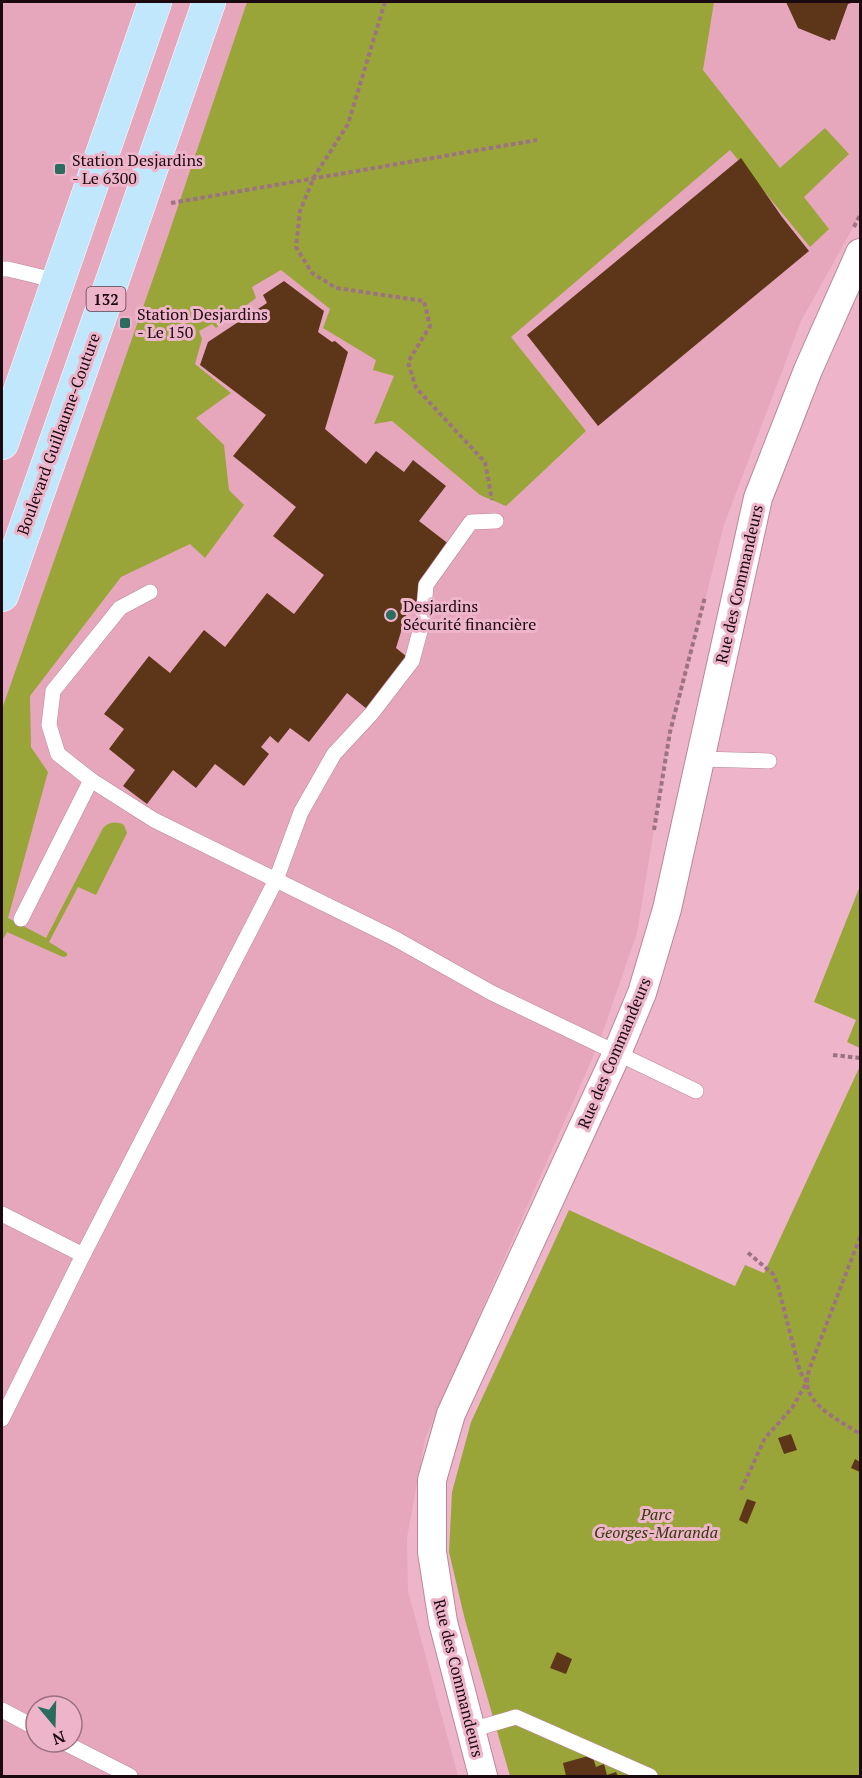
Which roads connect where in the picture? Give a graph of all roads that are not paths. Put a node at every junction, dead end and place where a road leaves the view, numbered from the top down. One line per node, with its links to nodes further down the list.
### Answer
1 (155, 2): 5 (main road)
2 (208, 2): 9 (main road, Boulevard Guillaume-Couture / 132)
3 (855, 244): 10 (street, Rue des Commandeurs)
4 (2, 269): 5 (lane)
5 (58, 281): 6 (main road)
6 (2, 443)
7 (496, 521): 13 (lane)
8 (150, 592): 12 (lane)
9 (2, 595)
10 (700, 759): 11 (lane); 15 (street, Rue des Commandeurs)
11 (769, 761)
12 (91, 780): 13 (lane); 14 (lane)
13 (276, 880): 15 (lane); 18 (lane)
14 (21, 919)
15 (617, 1053): 16 (lane); 22 (street, Rue des Commandeurs)
16 (696, 1091)
17 (2, 1214): 18 (lane)
18 (83, 1255): 19 (lane)
19 (2, 1419)
20 (2, 1710): 21 (lane)
21 (24, 1722)
22 (471, 1730): 25 (street, Rue des Commandeurs); 26 (lane)
23 (84, 1753): 24 (lane)
24 (130, 1776)
25 (483, 1776)
26 (650, 1776)

